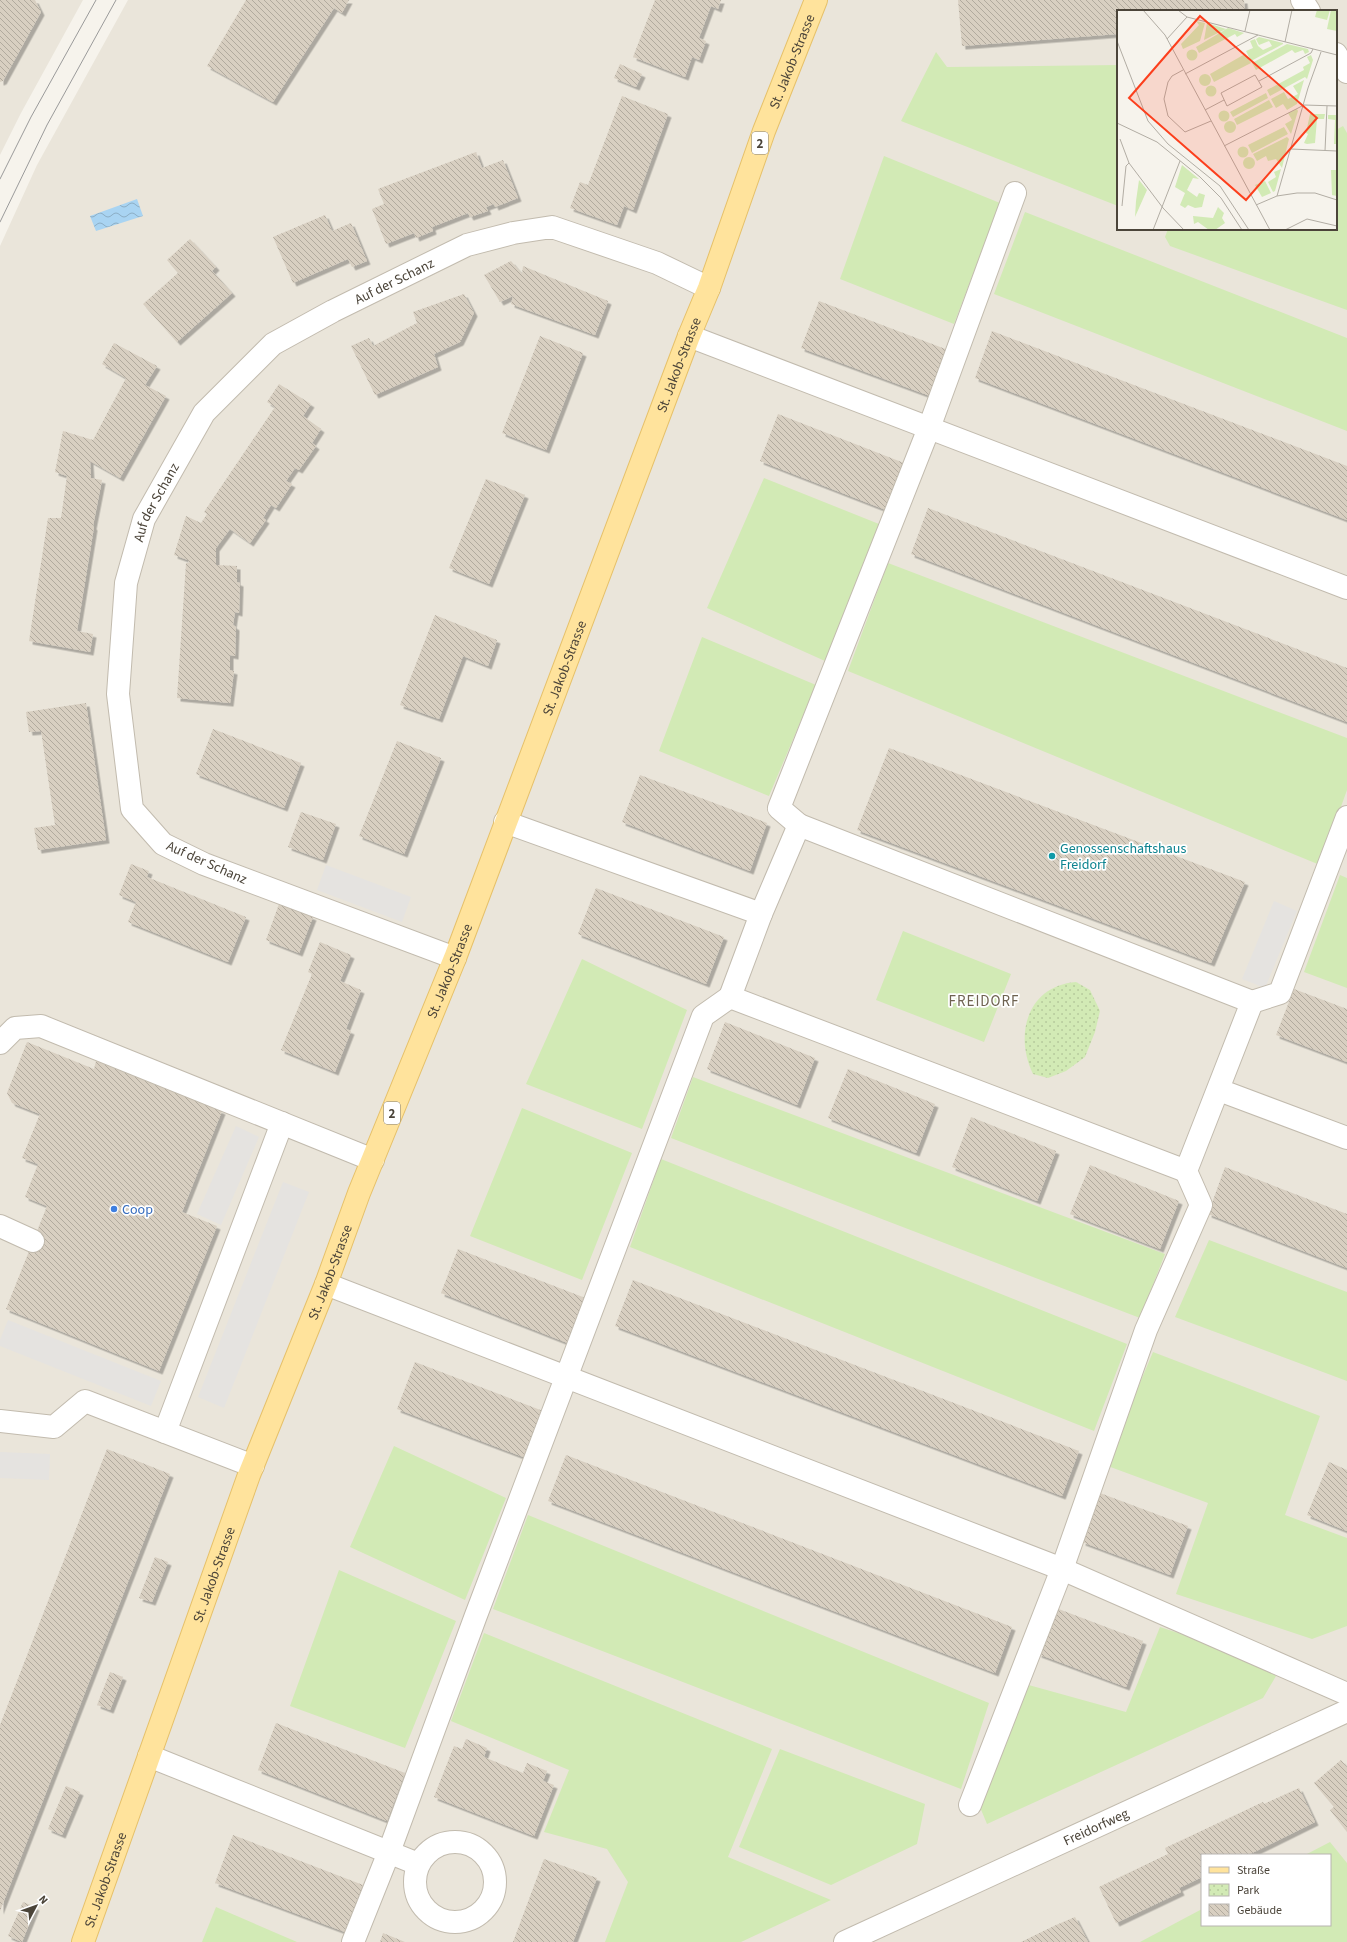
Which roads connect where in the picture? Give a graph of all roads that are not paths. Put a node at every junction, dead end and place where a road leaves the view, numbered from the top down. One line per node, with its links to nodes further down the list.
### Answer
1 (816, 0): 7 (main road, St. Jakob-Strasse / 2)
2 (1302, 0): 3 (street)
3 (1308, 10)
4 (1337, 56): 5 (street)
5 (1347, 72)
6 (1015, 193): 9 (street)
7 (709, 288): 8 (main road, St. Jakob-Strasse / 2); 15 (street, Auf der Schanz)
8 (689, 336): 9 (street); 12 (main road, St. Jakob-Strasse / 2)
9 (929, 428): 10 (street); 13 (street)
10 (1347, 588)
11 (1347, 817): 17 (street)
12 (506, 822): 14 (street); 15 (main road, St. Jakob-Strasse / 2)
13 (798, 825): 14 (street); 17 (street)
14 (761, 914): 16 (street)
15 (455, 958): 22 (main road, St. Jakob-Strasse / 2)
16 (730, 997): 23 (street); 27 (street)
17 (1252, 1002): 19 (street)
18 (0, 1043): 20 (street)
19 (1219, 1090): 21 (street); 23 (street)
20 (282, 1123): 22 (street); 29 (street)
21 (1347, 1138)
22 (373, 1160): 26 (main road, St. Jakob-Strasse / 2)
23 (1186, 1172): 31 (street)
24 (0, 1226): 25 (street)
25 (33, 1241)
26 (326, 1284): 27 (street); 30 (main road, St. Jakob-Strasse / 2)
27 (566, 1377): 31 (street); 36 (street)
28 (0, 1422): 29 (street)
29 (165, 1432): 30 (street)
30 (253, 1466): 34 (main road, St. Jakob-Strasse / 2)
31 (1062, 1568): 32 (street); 35 (street)
32 (1347, 1694)
33 (1347, 1711): 40 (street, Freidorfweg)
34 (149, 1756): 36 (street); 38 (main road, St. Jakob-Strasse / 2)
35 (970, 1805)
36 (389, 1852): 37 (street); 39 (street)
37 (418, 1864)
38 (83, 1942)
39 (353, 1942)
40 (845, 1942)

